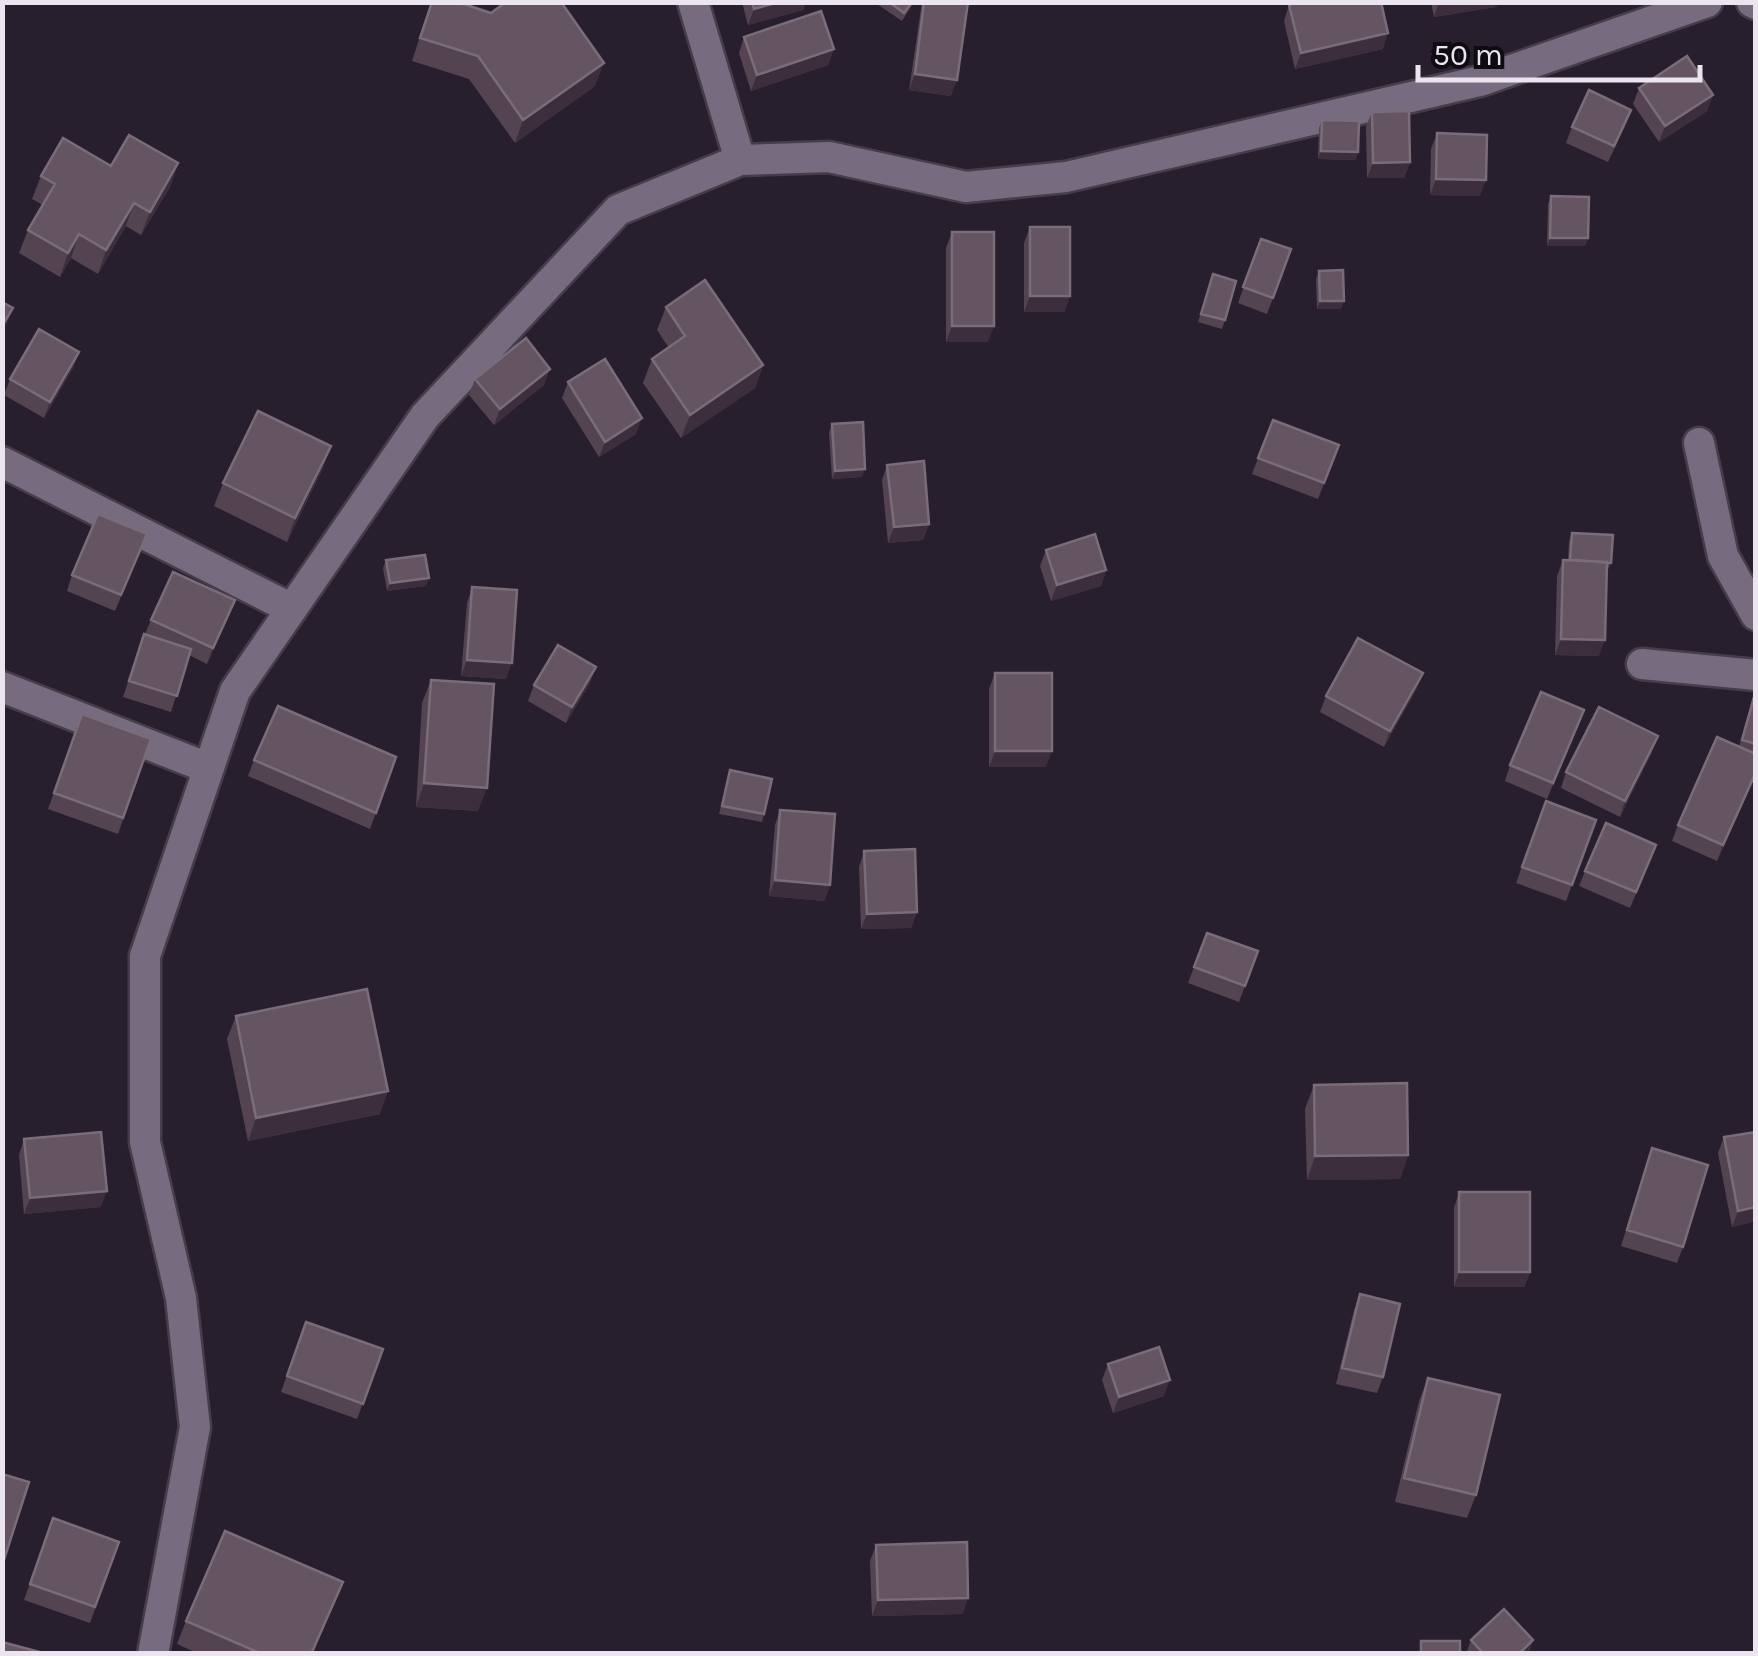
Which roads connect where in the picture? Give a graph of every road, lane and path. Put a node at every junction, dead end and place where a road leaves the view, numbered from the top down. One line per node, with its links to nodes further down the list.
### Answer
1 (692, 2): 3 (street)
2 (1708, 2): 3 (street)
3 (740, 160): 6 (street)
4 (1699, 442): 7 (street)
5 (2, 462): 6 (street)
6 (292, 609): 11 (street)
7 (1756, 615)
8 (1642, 664): 9 (street)
9 (1756, 675)
10 (2, 687): 11 (street)
11 (208, 768): 12 (street)
12 (153, 1654)

